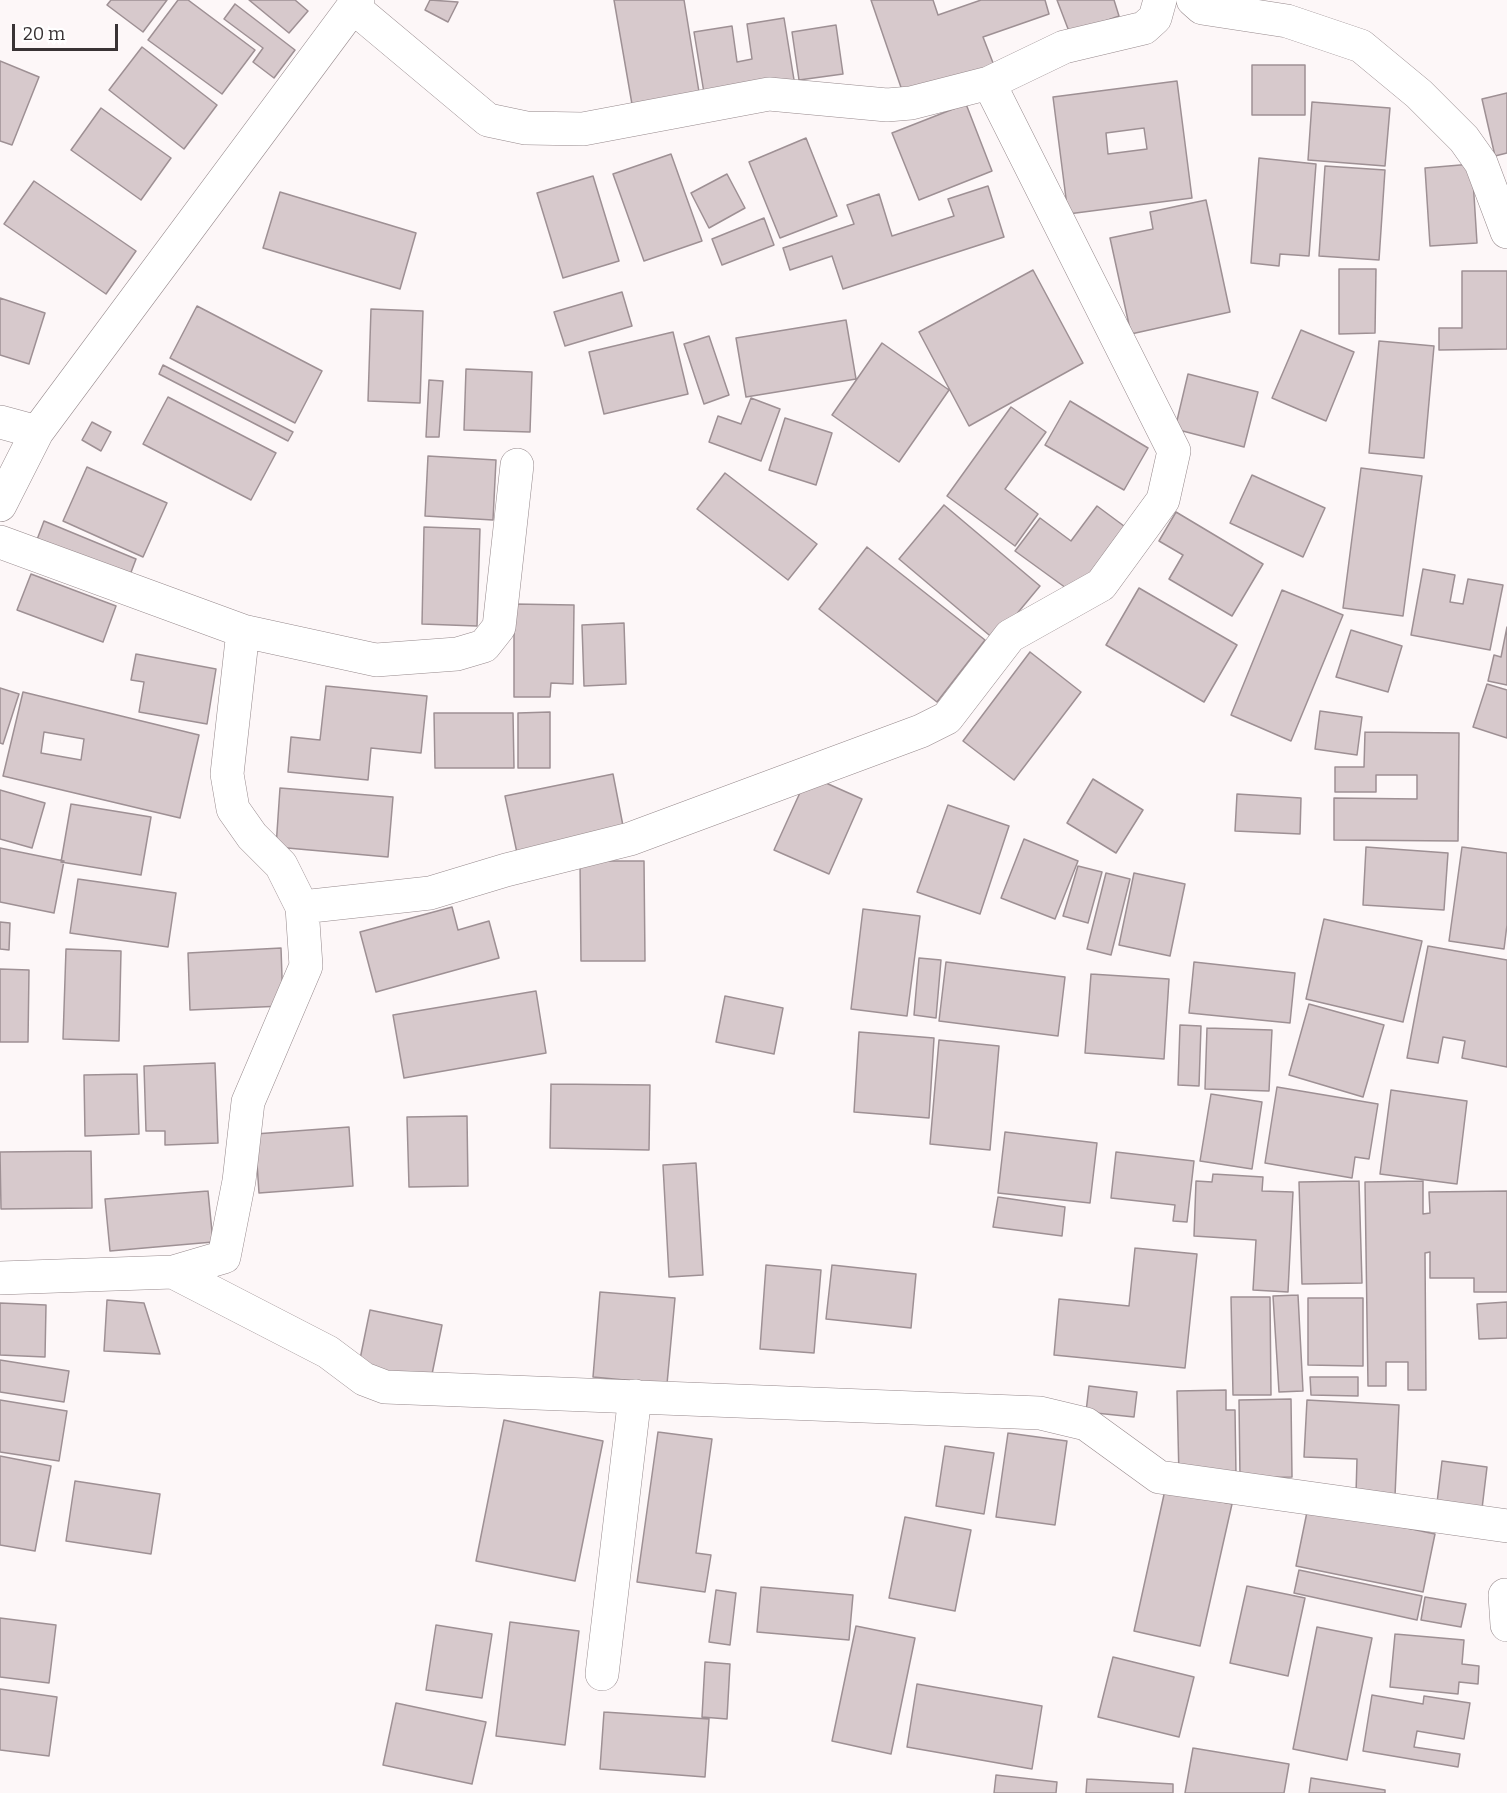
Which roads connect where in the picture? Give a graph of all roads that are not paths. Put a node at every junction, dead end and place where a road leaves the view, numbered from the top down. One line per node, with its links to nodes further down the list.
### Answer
1 (1160, 0): 4 (street)
2 (1193, 0): 5 (street)
3 (355, 3): 4 (street); 7 (street)
4 (989, 82): 12 (street)
5 (1507, 232)
6 (0, 422): 7 (street)
7 (37, 432): 9 (street)
8 (517, 465): 11 (street)
9 (0, 505)
10 (0, 543): 11 (street)
11 (243, 631): 12 (street)
12 (302, 907): 13 (street)
13 (172, 1272): 14 (street); 15 (street)
14 (0, 1278)
15 (635, 1396): 16 (street); 17 (street)
16 (1507, 1526)
17 (602, 1674)

